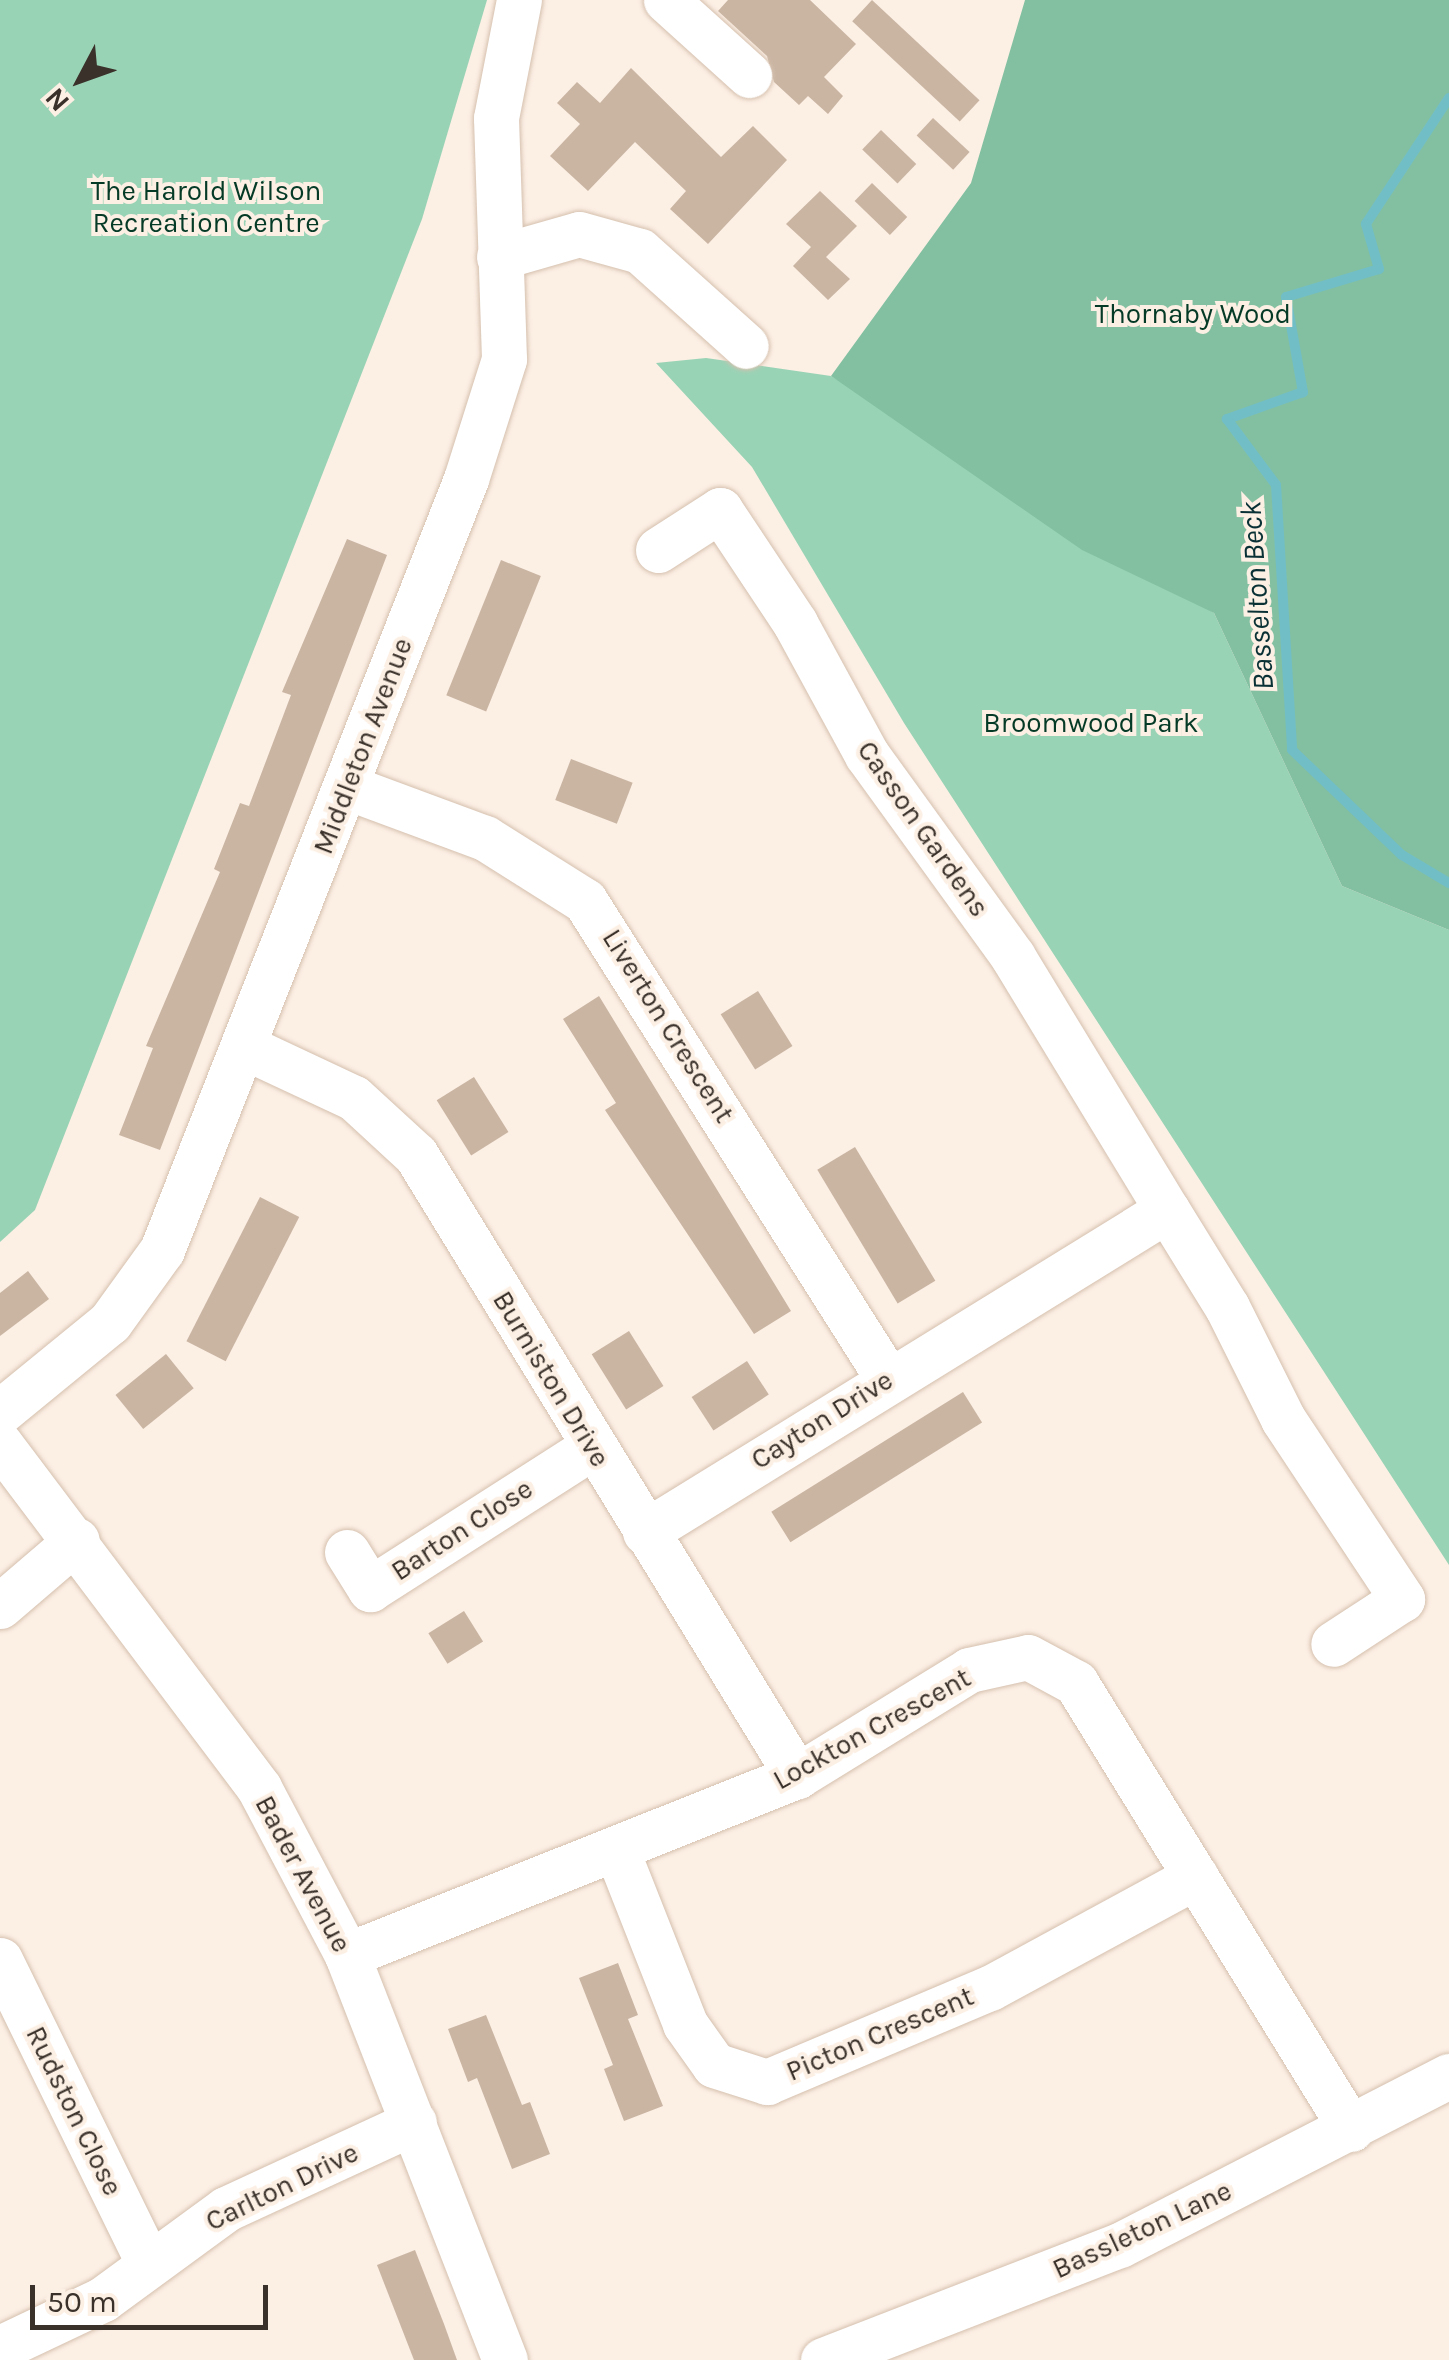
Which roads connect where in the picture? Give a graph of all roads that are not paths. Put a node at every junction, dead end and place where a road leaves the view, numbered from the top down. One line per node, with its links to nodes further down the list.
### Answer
1 (520, 0): 4 (street, Middleton Avenue)
2 (666, 0): 3 (street)
3 (749, 75)
4 (499, 257): 5 (street); 7 (street, Middleton Avenue)
5 (746, 346)
6 (658, 550): 9 (street, Casson Gardens)
7 (347, 787): 8 (street, Middleton Avenue); 10 (street, Liverton Crescent)
8 (245, 1047): 11 (street, Middleton Avenue); 13 (street, Burniston Drive)
9 (1167, 1210): 10 (street, Cayton Drive); 18 (street, Casson Gardens)
10 (888, 1378): 14 (street, Cayton Drive)
11 (0, 1412)
12 (0, 1444): 15 (street, Bader Avenue)
13 (592, 1447): 14 (street, Burniston Drive); 16 (street, Barton Close)
14 (645, 1532): 19 (street, Burniston Drive)
15 (76, 1540): 17 (street); 22 (street, Bader Avenue)
16 (347, 1552)
17 (0, 1606)
18 (1332, 1644)
19 (797, 1776): 20 (street, Lockton Crescent); 21 (street, Lockton Crescent)
20 (617, 1851): 21 (street, Picton Crescent); 22 (street, Lockton Crescent)
21 (1196, 1876): 26 (street, Lockton Crescent)
22 (348, 1955): 25 (street, Bader Avenue)
23 (0, 1960): 27 (street, Rudston Close)
24 (1449, 2076): 26 (street, Bassleton Lane)
25 (414, 2122): 27 (street, Carlton Drive); 29 (street, Bader Avenue)
26 (1351, 2130): 30 (street, Bassleton Lane)
27 (148, 2262): 28 (street, Carlton Drive)
28 (0, 2348)
29 (505, 2360)
30 (823, 2360)

